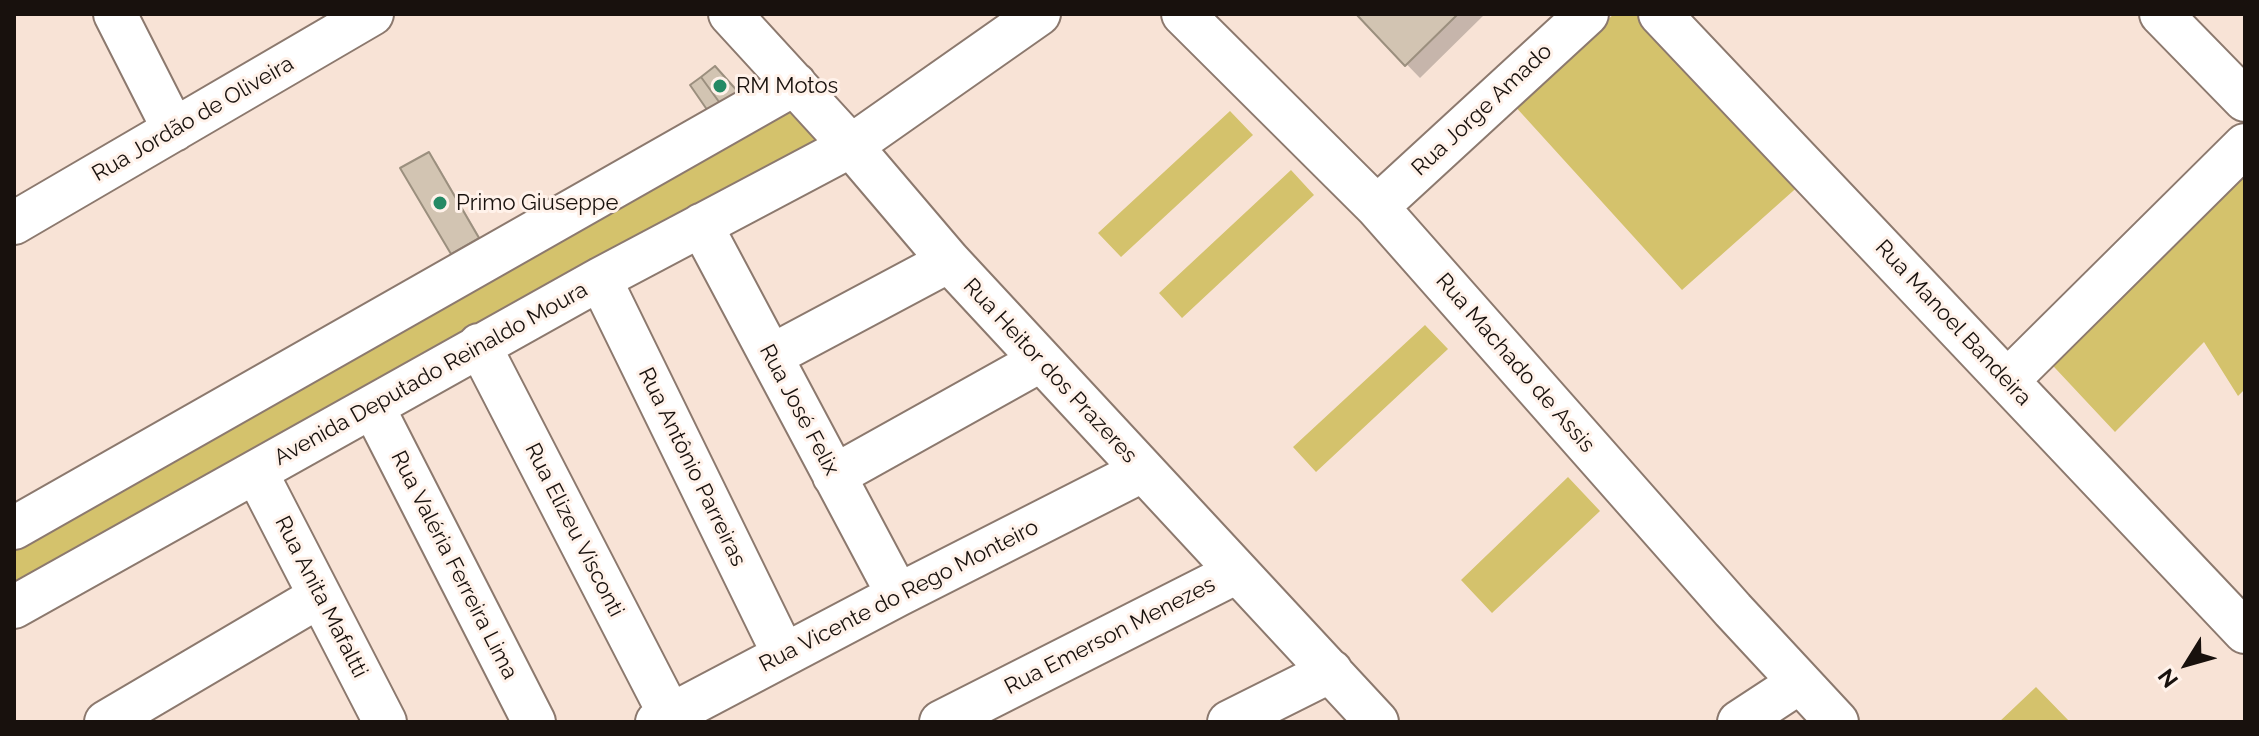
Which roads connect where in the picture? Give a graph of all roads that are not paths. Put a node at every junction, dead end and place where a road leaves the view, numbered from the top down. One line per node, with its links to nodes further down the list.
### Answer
1 (115, 14): 11 (street)
2 (372, 14): 11 (street, Rua Jordão de Oliveira)
3 (730, 14): 9 (street, Rua Heitor dos Prazeres)
4 (1039, 14): 13 (street, Avenida Deputado Reinaldo Moura)
5 (1183, 14): 14 (street, Rua Machado de Assis)
6 (1587, 14): 14 (street, Rua Jorge Amado)
7 (1660, 14): 22 (street, Rua Manoel Bandeira)
8 (2161, 14): 10 (street)
9 (795, 84): 13 (street, Rua Heitor dos Prazeres); 27 (street)
10 (2245, 100)
11 (174, 130): 15 (street, Rua Jordão de Oliveira)
12 (2245, 145): 22 (street)
13 (851, 146): 16 (street, Avenida Deputado Reinaldo Moura); 17 (street, Rua Heitor dos Prazeres)
14 (1377, 207): 35 (street, Rua Machado de Assis)
15 (14, 223)
16 (701, 225): 18 (street, Avenida Deputado Reinaldo Moura); 20 (street, Rua José Felix)
17 (949, 261): 20 (street); 21 (street, Rua Heitor dos Prazeres)
18 (600, 279): 19 (street, Avenida Deputado Reinaldo Moura); 33 (street, Rua Antônio Parreiras)
19 (479, 345): 23 (street, Avenida Deputado Reinaldo Moura); 36 (street, Rua Elizeu Visconti)
20 (771, 356): 26 (street, Rua José Felix)
21 (1040, 361): 24 (street, Rua Heitor dos Prazeres); 26 (street)
22 (2008, 380): 32 (street, Rua Manoel Bandeira)
23 (373, 407): 25 (street, Avenida Deputado Reinaldo Moura); 39 (street, Rua Valéria Ferreira Lima)
24 (1142, 471): 28 (street, Rua Heitor dos Prazeres); 29 (street, Rua Vicente do Rego Monteiro)
25 (256, 472): 30 (street, Rua Anita Mafaltti); 31 (street, Avenida Deputado Reinaldo Moura)
26 (834, 476): 29 (street, Rua José Felix)
27 (14, 528)
28 (1237, 572): 34 (street, Rua Heitor dos Prazeres); 40 (street, Rua Emerson Menezes)
29 (898, 595): 33 (street, Rua Vicente do Rego Monteiro)
30 (320, 596): 37 (street); 38 (street, Rua Anita Mafaltti)
31 (16, 602)
32 (2245, 632)
33 (784, 655): 36 (street, Rua Vicente do Rego Monteiro)
34 (1331, 671): 41 (street); 42 (street, Rua Heitor dos Prazeres)
35 (1800, 682): 43 (street); 44 (street, Rua Machado de Assis)
36 (663, 718)
37 (106, 722)
38 (385, 722)
39 (534, 722)
40 (941, 722)
41 (1229, 722)
42 (1377, 722)
43 (1739, 722)
44 (1837, 722)

